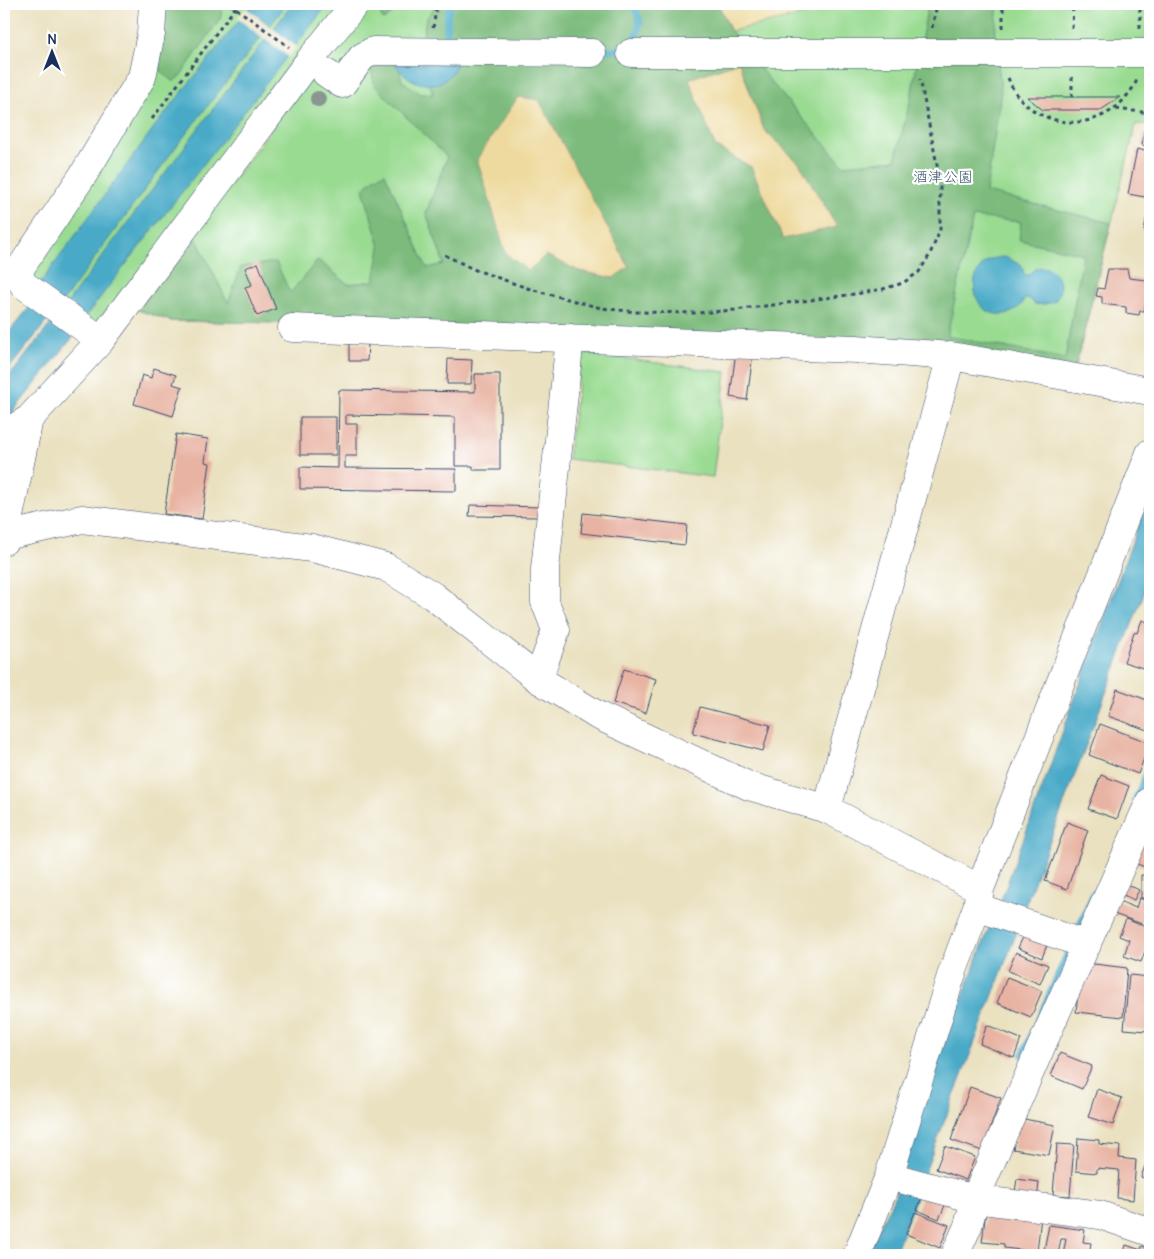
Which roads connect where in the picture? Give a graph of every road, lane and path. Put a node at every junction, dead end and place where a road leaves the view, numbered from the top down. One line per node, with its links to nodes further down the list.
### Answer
1 (154, 4): 18 (street)
2 (230, 4): 5 (path)
3 (238, 4): 5 (path)
4 (355, 4): 18 (street)
5 (235, 8): 6 (path); 15 (path)
6 (290, 48)
7 (915, 52): 9 (street); 10 (street); 16 (path)
8 (592, 53): 12 (street)
9 (631, 53)
10 (1002, 53): 11 (street); 13 (path)
11 (1145, 54): 13 (path)
12 (326, 74)
13 (1115, 108): 14 (path)
14 (1150, 113)
15 (152, 119)
16 (445, 255)
17 (292, 328): 19 (street)
18 (94, 336): 22 (street)
19 (570, 338): 20 (street); 26 (street)
20 (951, 356): 21 (street); 28 (street)
21 (1150, 391)
22 (29, 419): 23 (street); 25 (street)
23 (4, 438)
24 (1150, 453): 29 (street)
25 (4, 538): 26 (street)
26 (538, 679): 28 (street)
27 (1150, 801): 30 (street)
28 (827, 809): 29 (street)
29 (985, 903): 30 (street); 31 (street)
30 (1087, 945): 32 (street)
31 (889, 1176): 32 (street); 34 (street)
32 (975, 1199): 33 (street); 35 (street)
33 (1150, 1232)
34 (857, 1255)
35 (955, 1255)

